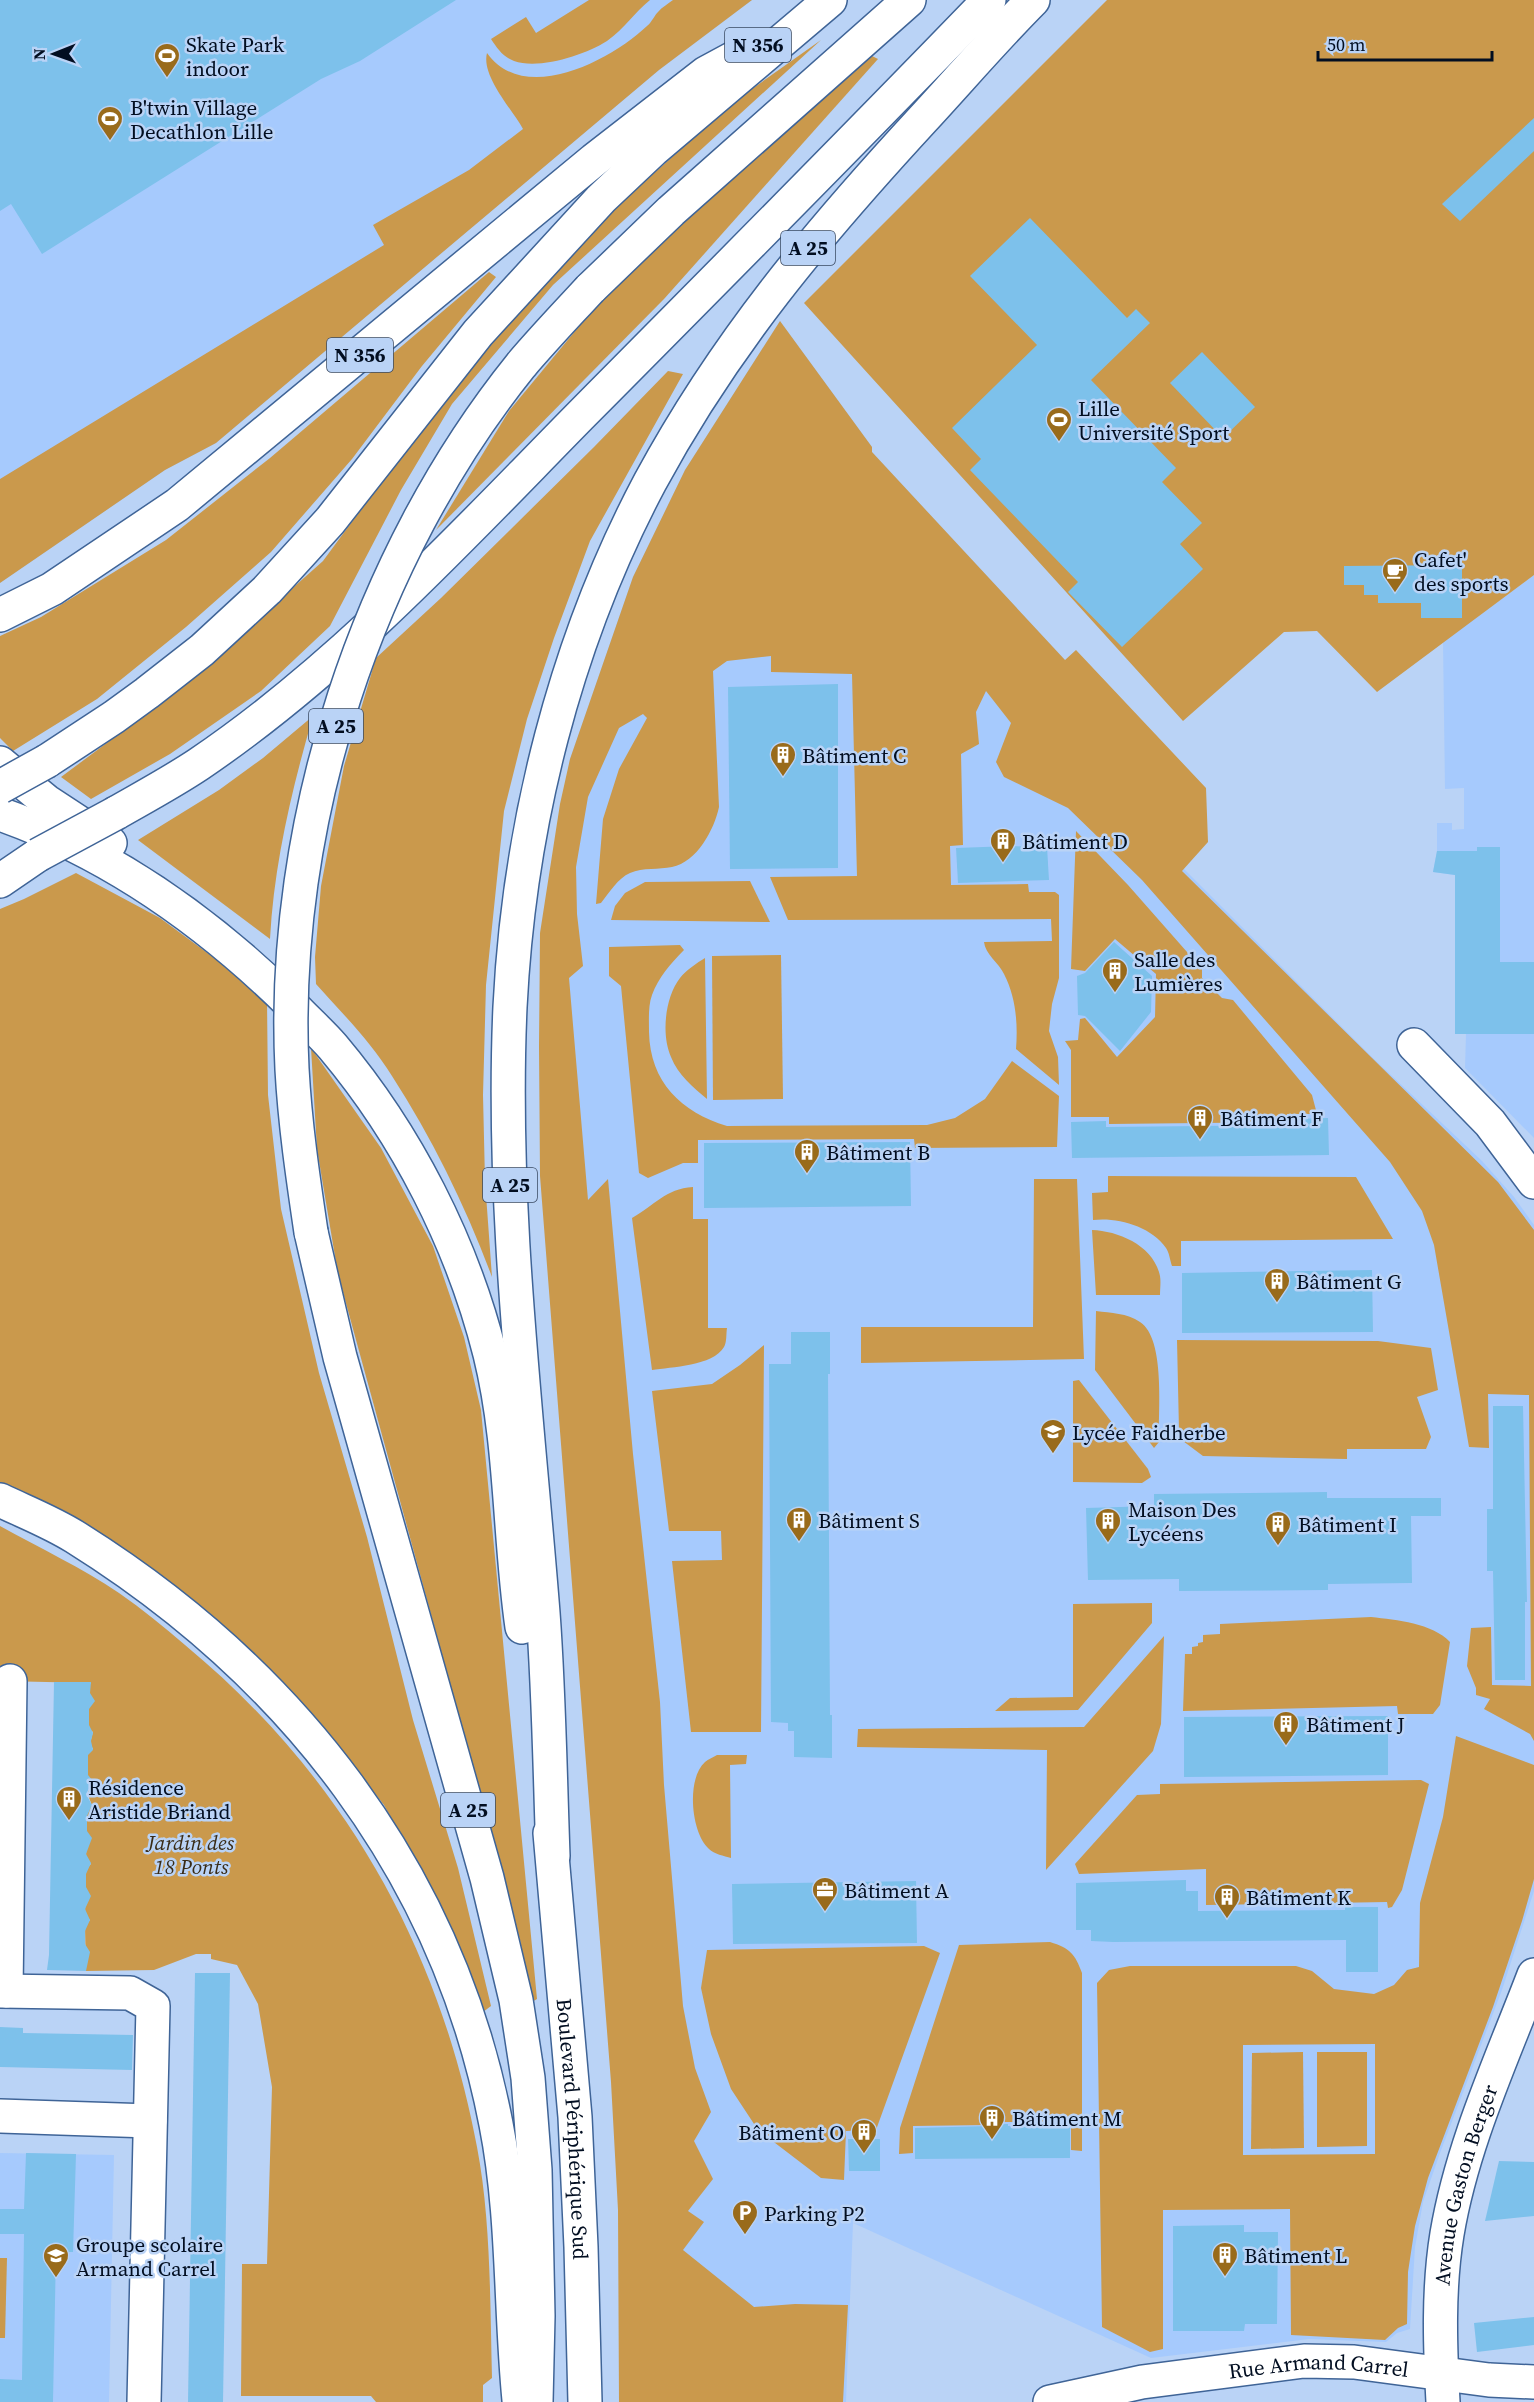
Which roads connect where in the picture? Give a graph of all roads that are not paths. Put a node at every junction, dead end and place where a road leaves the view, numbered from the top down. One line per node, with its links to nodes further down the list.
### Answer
1 (909, 0): 30 (main road, A 25, bridge)
2 (989, 0): 9 (main road, bridge)
3 (1034, 0): 18 (main road, A 25)
4 (820, 8): 5 (main road, N 356); 7 (main road, bridge)
5 (0, 615)
6 (0, 763): 12 (main road)
7 (0, 787)
8 (0, 814): 12 (main road)
9 (38, 855): 10 (main road); 11 (main road)
10 (0, 868)
11 (0, 881)
12 (185, 913): 18 (main road)
13 (1414, 1045): 14 (main road)
14 (1534, 1182)
15 (0, 1500): 29 (main road)
16 (10, 1681): 17 (main road)
17 (4, 1812): 20 (main road)
18 (553, 1856): 31 (main road, Boulevard Périphérique Sud / A 25)
19 (1534, 1975): 24 (main road, Avenue Gaston Berger)
20 (3, 1991): 22 (main road)
21 (0, 2116): 22 (main road)
22 (150, 2121): 28 (main road)
23 (1534, 2382): 24 (main road, Rue Armand Carrel)
24 (1442, 2388): 26 (main road, Rue Armand Carrel)
25 (1534, 2390): 33 (main road)
26 (1143, 2392): 27 (main road, Rue Armand Carrel)
27 (1104, 2396): 32 (main road, Rue Armand Carrel)
28 (144, 2402)
29 (519, 2402)
30 (536, 2402)
31 (585, 2402)
32 (1050, 2402)
33 (1468, 2402)

